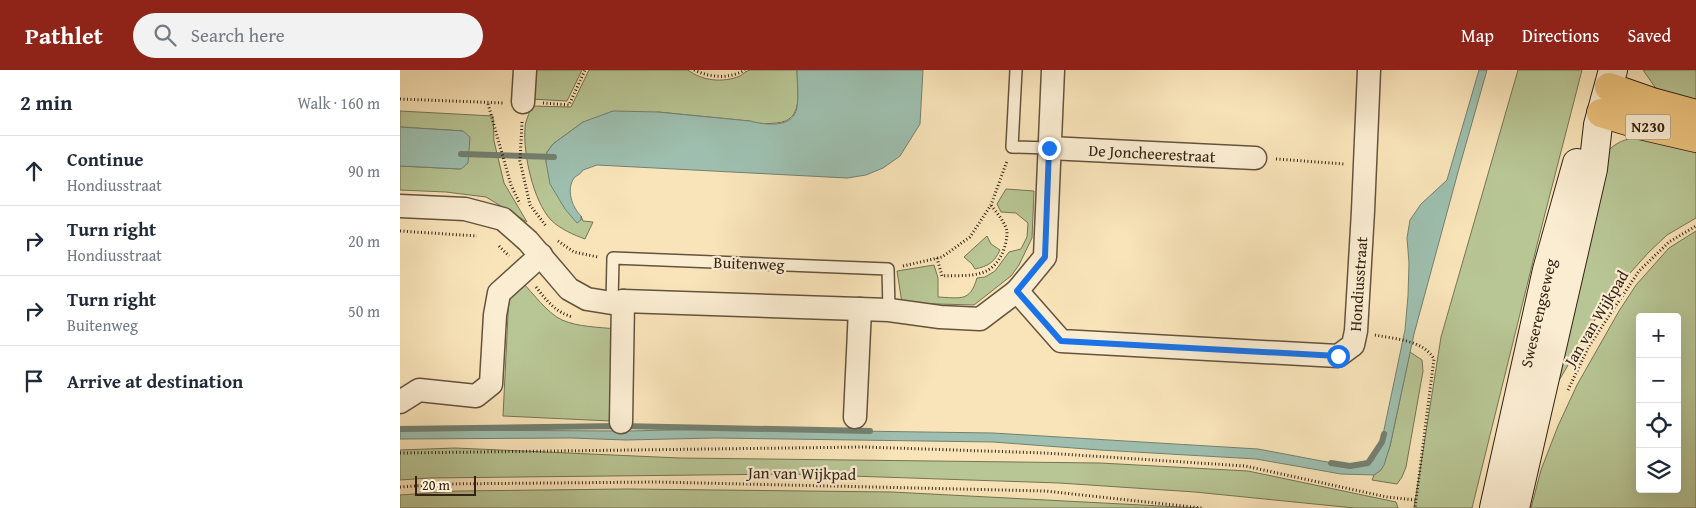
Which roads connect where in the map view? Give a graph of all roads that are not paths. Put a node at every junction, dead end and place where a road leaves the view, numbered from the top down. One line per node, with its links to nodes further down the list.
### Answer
1 (525, 70): 6 (street)
2 (1016, 70): 10 (lane)
3 (1053, 70): 10 (street)
4 (1369, 70): 14 (street, Hondiusstraat)
5 (1611, 79): 7 (main road, N230); 8 (main road, Sweserengseweg)
6 (523, 102)
7 (1696, 114)
8 (1599, 119): 9 (main road, N230); 21 (main road, Sweserengseweg)
9 (1696, 138)
10 (1049, 148): 11 (street, De Joncheerestraat); 14 (street)
11 (1255, 158)
12 (400, 206): 13 (street)
13 (541, 255): 15 (street); 18 (street)
14 (1017, 291): 17 (street)
15 (617, 302): 16 (street); 17 (lane, Buitenweg); 20 (street)
16 (860, 309): 17 (street); 19 (street)
17 (889, 310)
18 (400, 402)
19 (855, 417)
20 (621, 422)
21 (1506, 501)

